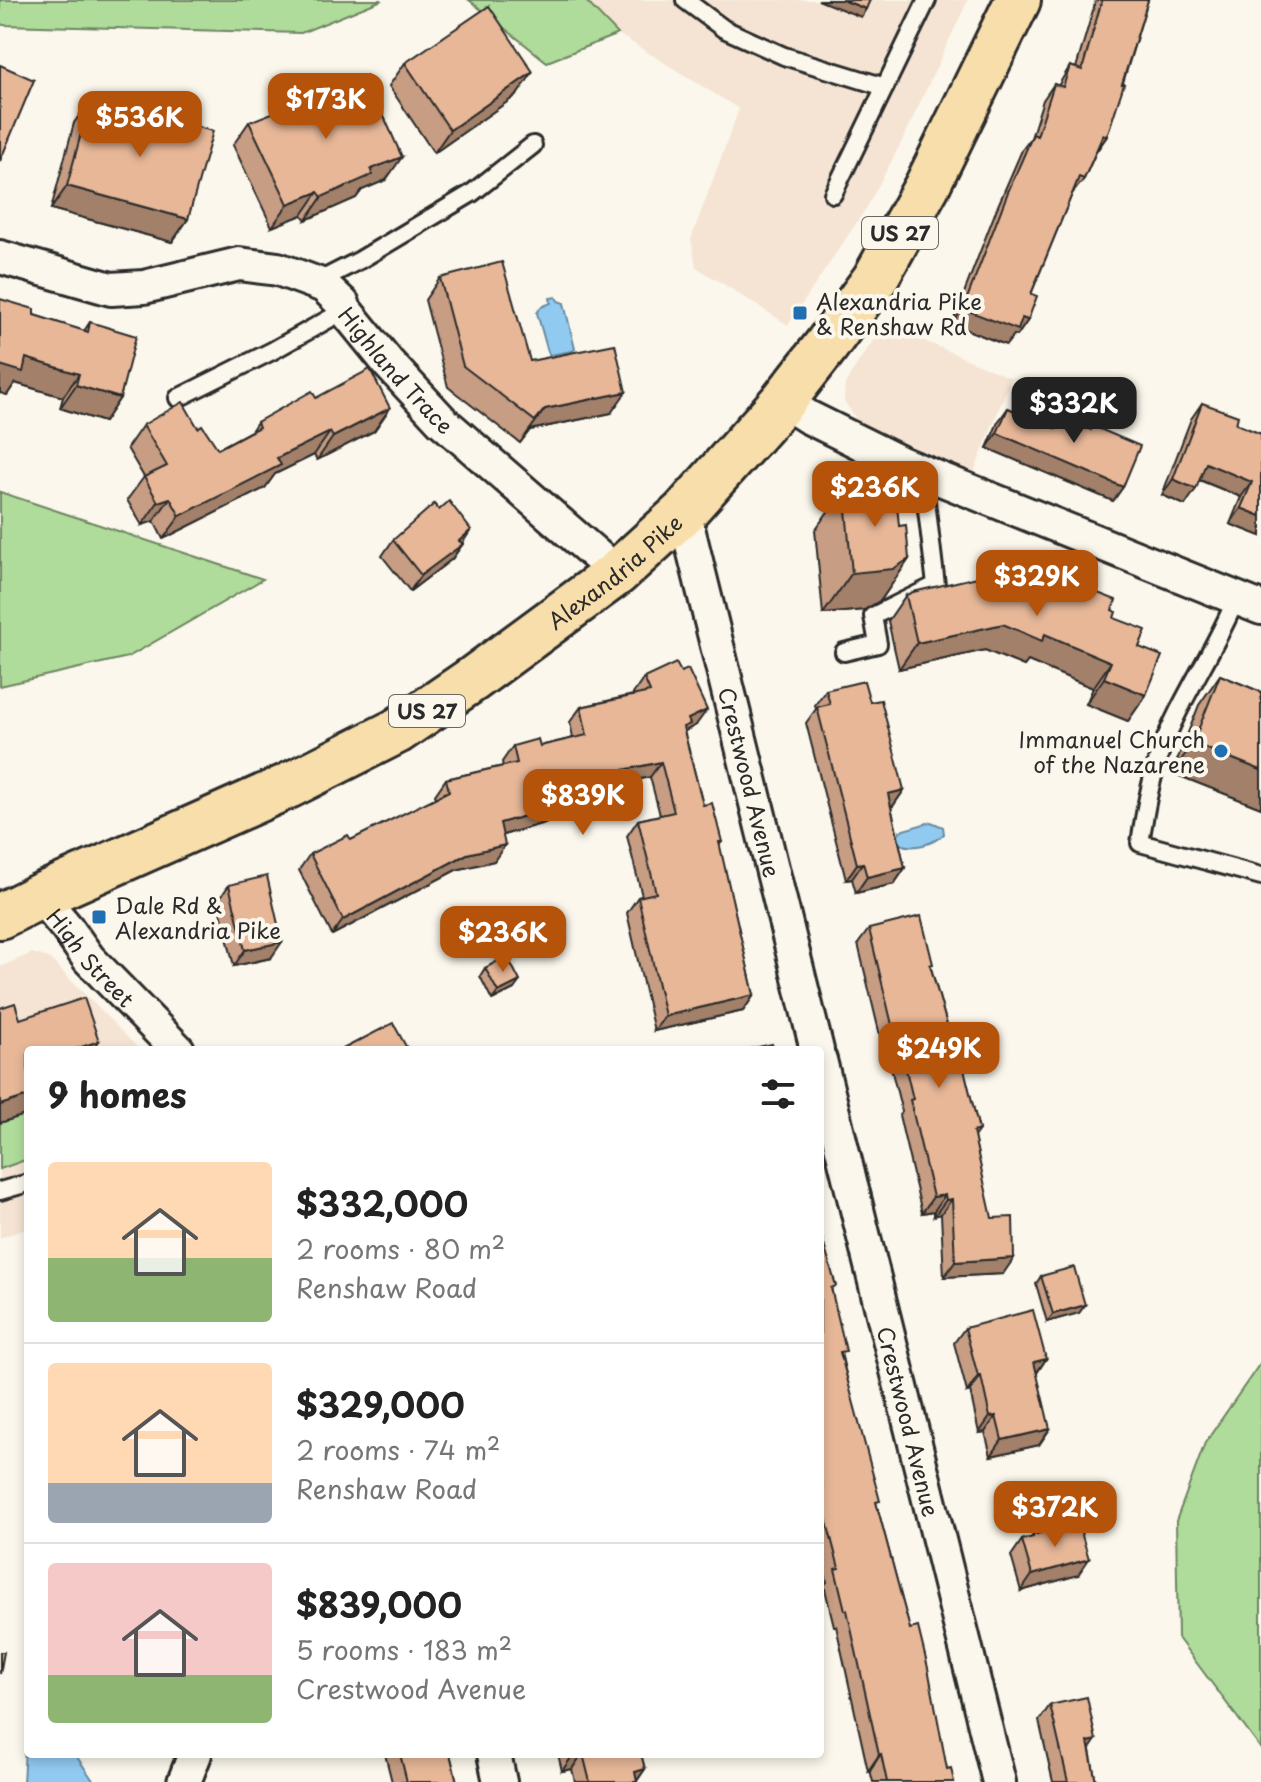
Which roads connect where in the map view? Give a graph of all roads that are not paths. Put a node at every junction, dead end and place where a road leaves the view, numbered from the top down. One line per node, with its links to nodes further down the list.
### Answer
1 (685, 0): 4 (lane)
2 (927, 0): 4 (lane)
3 (1018, 0): 11 (main road, Alexandria Pike / US 27)
4 (885, 87): 6 (lane)
5 (533, 145): 8 (lane)
6 (833, 194)
7 (0, 257): 8 (street, Highland Trace)
8 (315, 284): 9 (street, Highland Trace)
9 (345, 310): 10 (lane); 14 (street, Highland Trace)
10 (178, 398)
11 (783, 401): 12 (street); 13 (main road, Alexandria Pike / US 27)
12 (925, 473): 15 (street); 16 (lane)
13 (684, 512): 14 (main road, Alexandria Pike / US 27); 21 (street, Crestwood Avenue)
14 (617, 573): 18 (main road, Alexandria Pike / US 27)
15 (1248, 604): 17 (lane)
16 (844, 652)
17 (1261, 876)
18 (40, 896): 19 (main road, Alexandria Pike / US 27); 20 (street, High Street)
19 (0, 916)
20 (174, 1046)
21 (816, 1046)
22 (824, 1076): 29 (street, Crestwood Avenue)
23 (24, 1184): 24 (lane)
24 (0, 1191)
25 (193, 1758): 27 (street)
26 (495, 1758): 28 (street)
27 (184, 1782)
28 (500, 1782)
29 (999, 1782)

